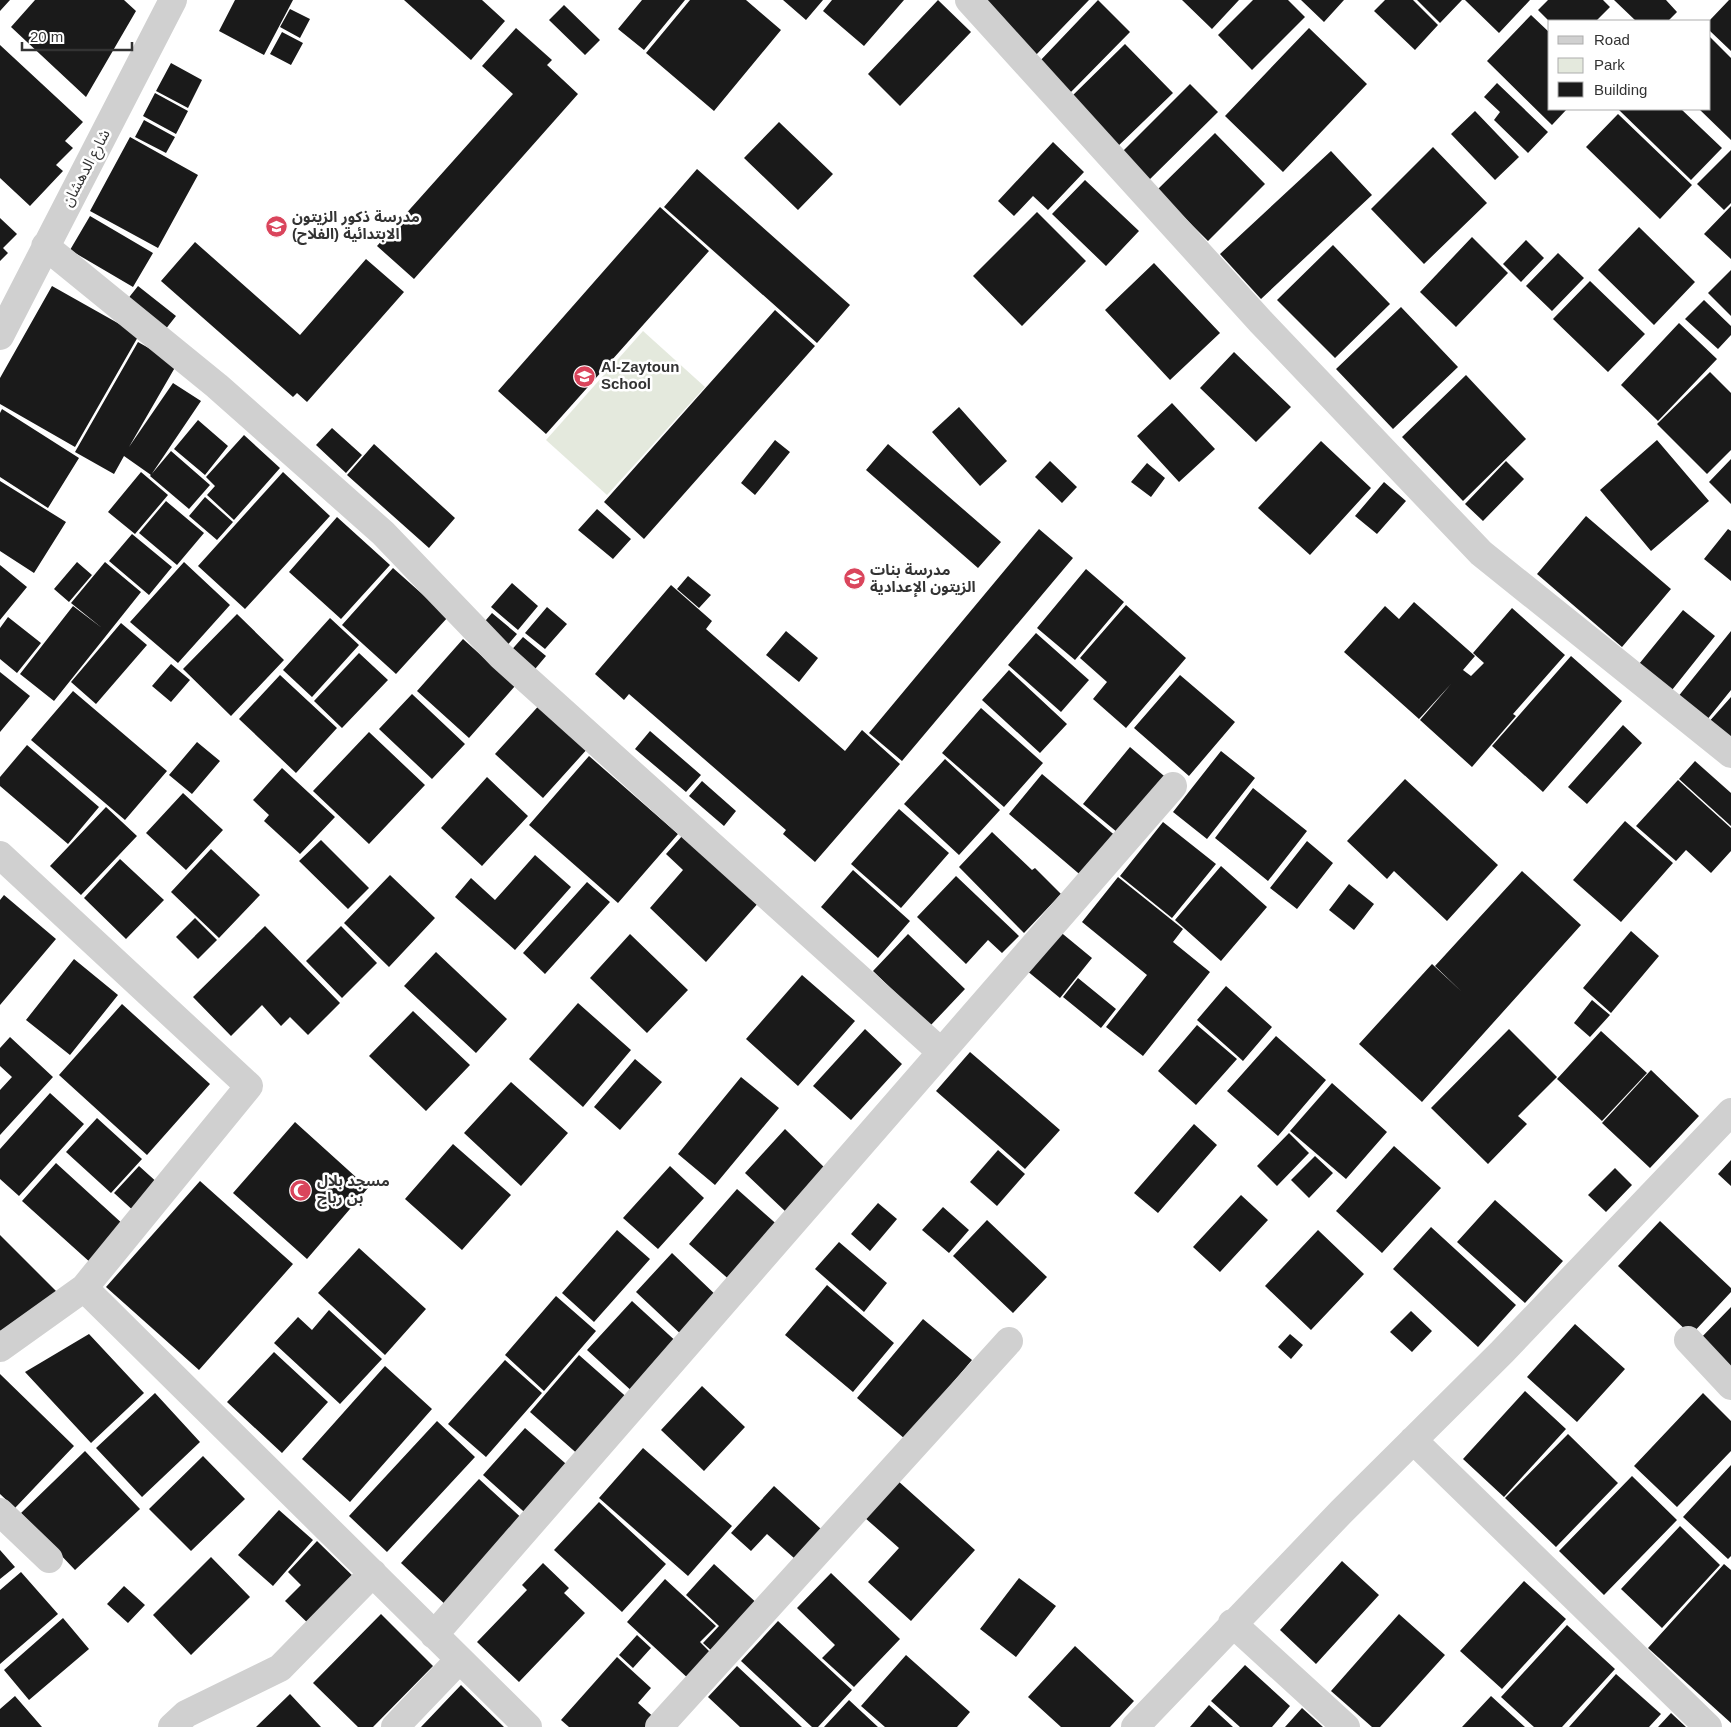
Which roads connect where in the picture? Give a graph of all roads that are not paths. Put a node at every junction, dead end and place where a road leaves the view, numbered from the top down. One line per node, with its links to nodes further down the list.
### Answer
1 (174, 0): 3 (street, شارع الدهشان)
2 (969, 0): 5 (street)
3 (45, 246): 4 (street, شارع الدهشان); 8 (street)
4 (0, 336)
5 (1731, 754)
6 (1173, 786): 8 (street)
7 (0, 855): 10 (street)
8 (940, 1051): 20 (street)
9 (1731, 1112): 15 (street)
10 (84, 1288): 13 (street); 18 (street)
11 (1688, 1340): 14 (street)
12 (1009, 1341): 25 (street)
13 (0, 1348)
14 (1731, 1386)
15 (1413, 1440): 19 (street); 28 (street)
16 (0, 1512): 17 (street)
17 (49, 1559)
18 (373, 1573): 20 (street); 22 (street)
19 (1232, 1623): 26 (street); 27 (street)
20 (434, 1635): 21 (street)
21 (459, 1660): 23 (street); 24 (street)
22 (172, 1727)
23 (395, 1727)
24 (528, 1727)
25 (659, 1727)
26 (1135, 1727)
27 (1346, 1727)
28 (1708, 1727)

